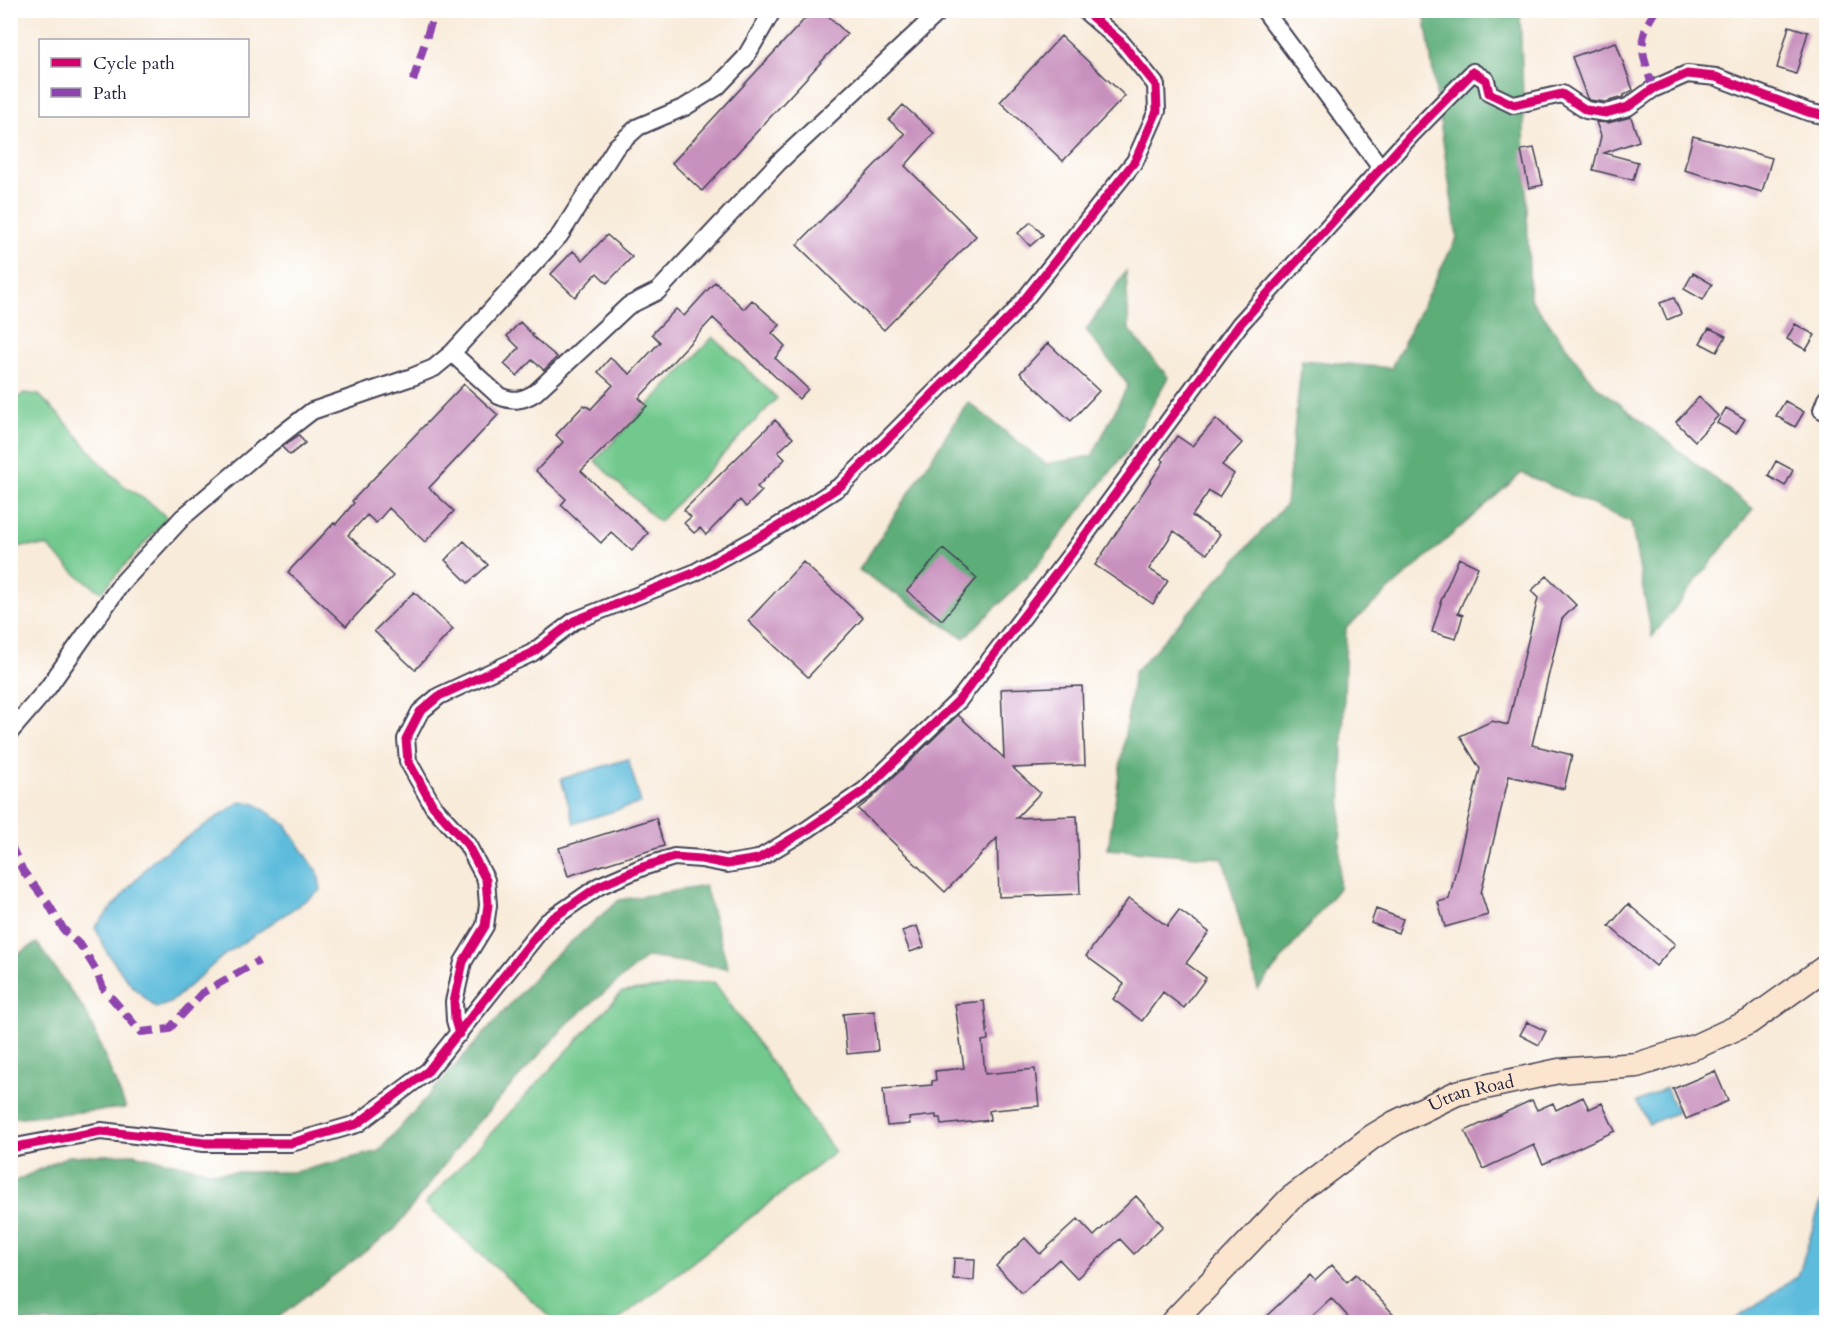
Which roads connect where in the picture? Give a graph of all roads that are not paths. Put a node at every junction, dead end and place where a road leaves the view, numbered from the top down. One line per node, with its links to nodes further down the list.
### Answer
1 (773, 10): 7 (street)
2 (941, 10): 7 (street)
3 (1084, 10): 10 (street)
4 (1264, 10): 6 (street)
5 (1827, 116): 6 (street)
6 (1381, 168): 10 (street)
7 (452, 353): 8 (street)
8 (10, 732)
9 (1827, 967): 12 (main road, Uttan Road)
10 (459, 1034): 11 (street)
11 (10, 1148)
12 (1173, 1323)

